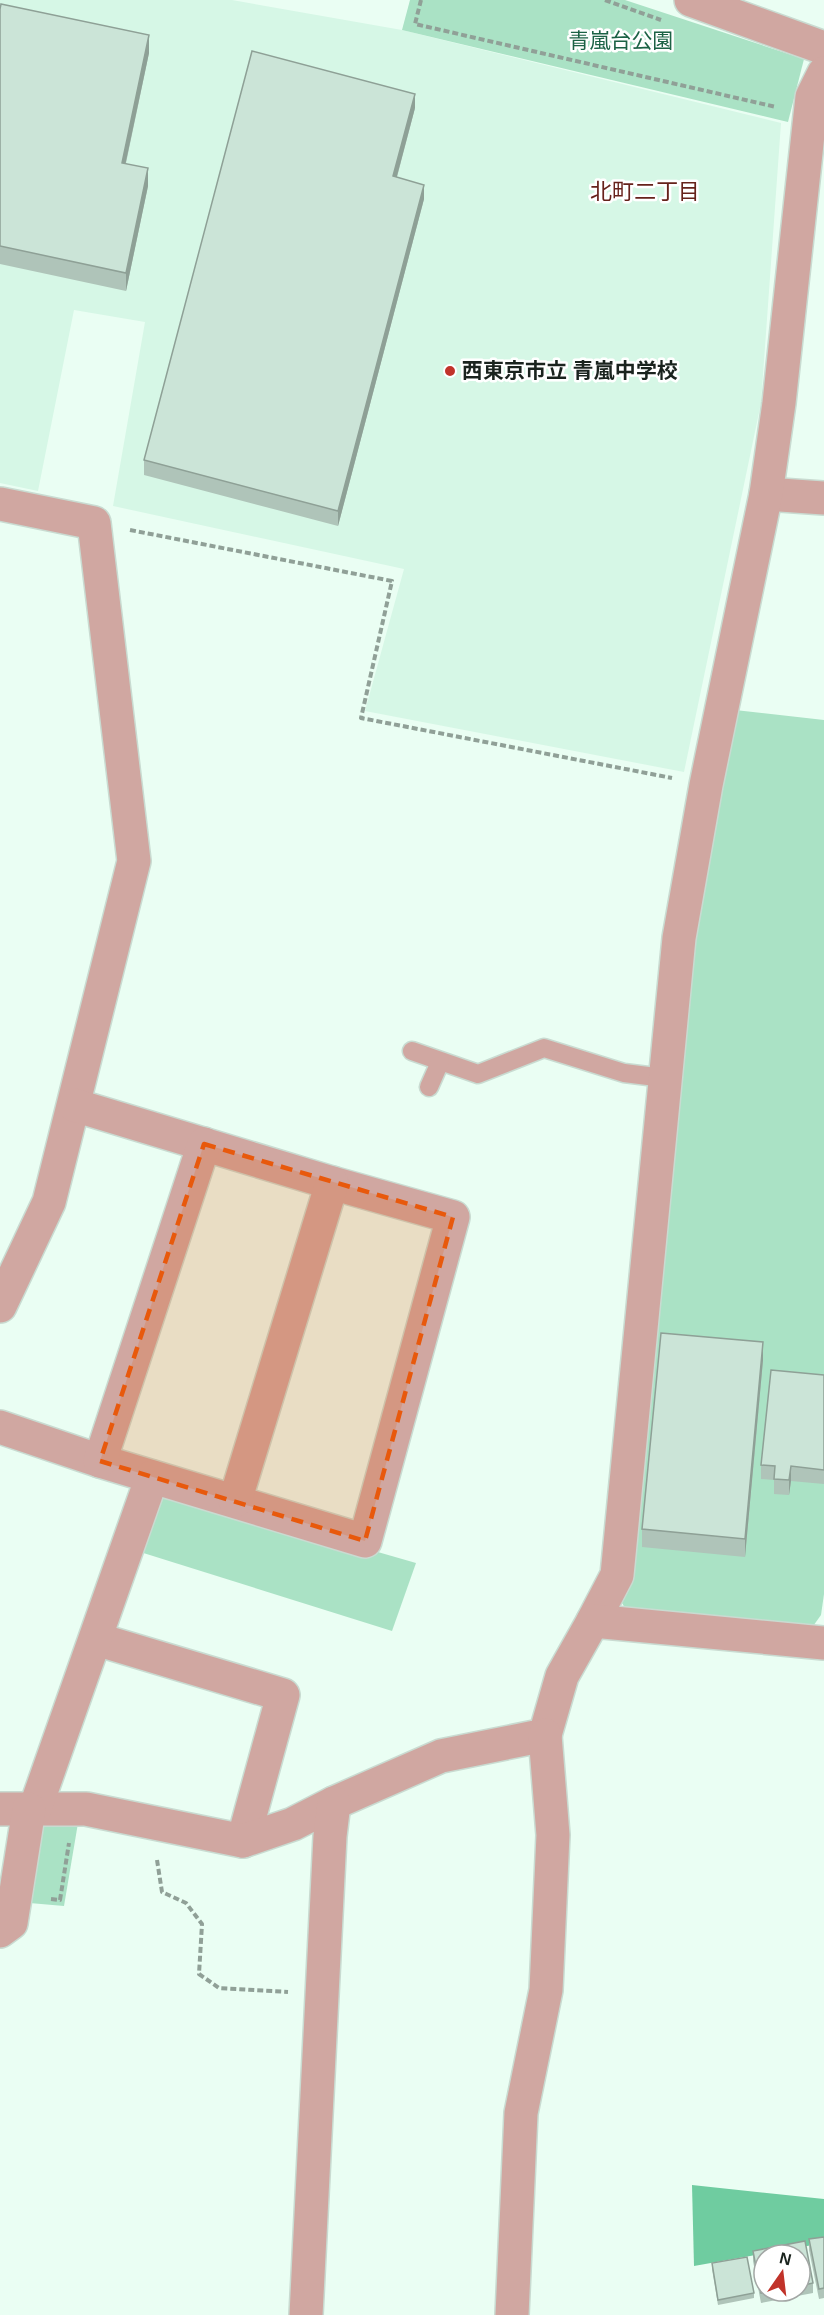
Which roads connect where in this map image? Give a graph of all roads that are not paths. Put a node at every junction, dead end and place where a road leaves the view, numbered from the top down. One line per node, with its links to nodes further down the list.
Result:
1 (692, 0): 2 (street)
2 (824, 48)
3 (824, 73): 4 (street)
4 (815, 151): 5 (street)
5 (766, 494): 6 (street); 10 (street)
6 (824, 498)
7 (0, 504): 12 (street)
8 (412, 1051): 9 (lane)
9 (440, 1062): 10 (lane); 11 (lane)
10 (664, 1078): 20 (street)
11 (429, 1087)
12 (74, 1105): 13 (street); 15 (street)
13 (204, 1144): 14 (street); 17 (street)
14 (332, 1183): 19 (street); 19 (street)
15 (0, 1306)
16 (0, 1427): 17 (street)
17 (100, 1461): 18 (street)
18 (152, 1477): 19 (street); 21 (street)
19 (235, 1501)
20 (593, 1621): 22 (street); 23 (street)
21 (96, 1639): 25 (street); 26 (street)
22 (824, 1643)
23 (545, 1735): 24 (street); 29 (street)
24 (334, 1803): 26 (street); 28 (street)
25 (21, 1809): 26 (street); 27 (street)
26 (243, 1841)
27 (0, 1931)
28 (306, 2315)
29 (512, 2315)

